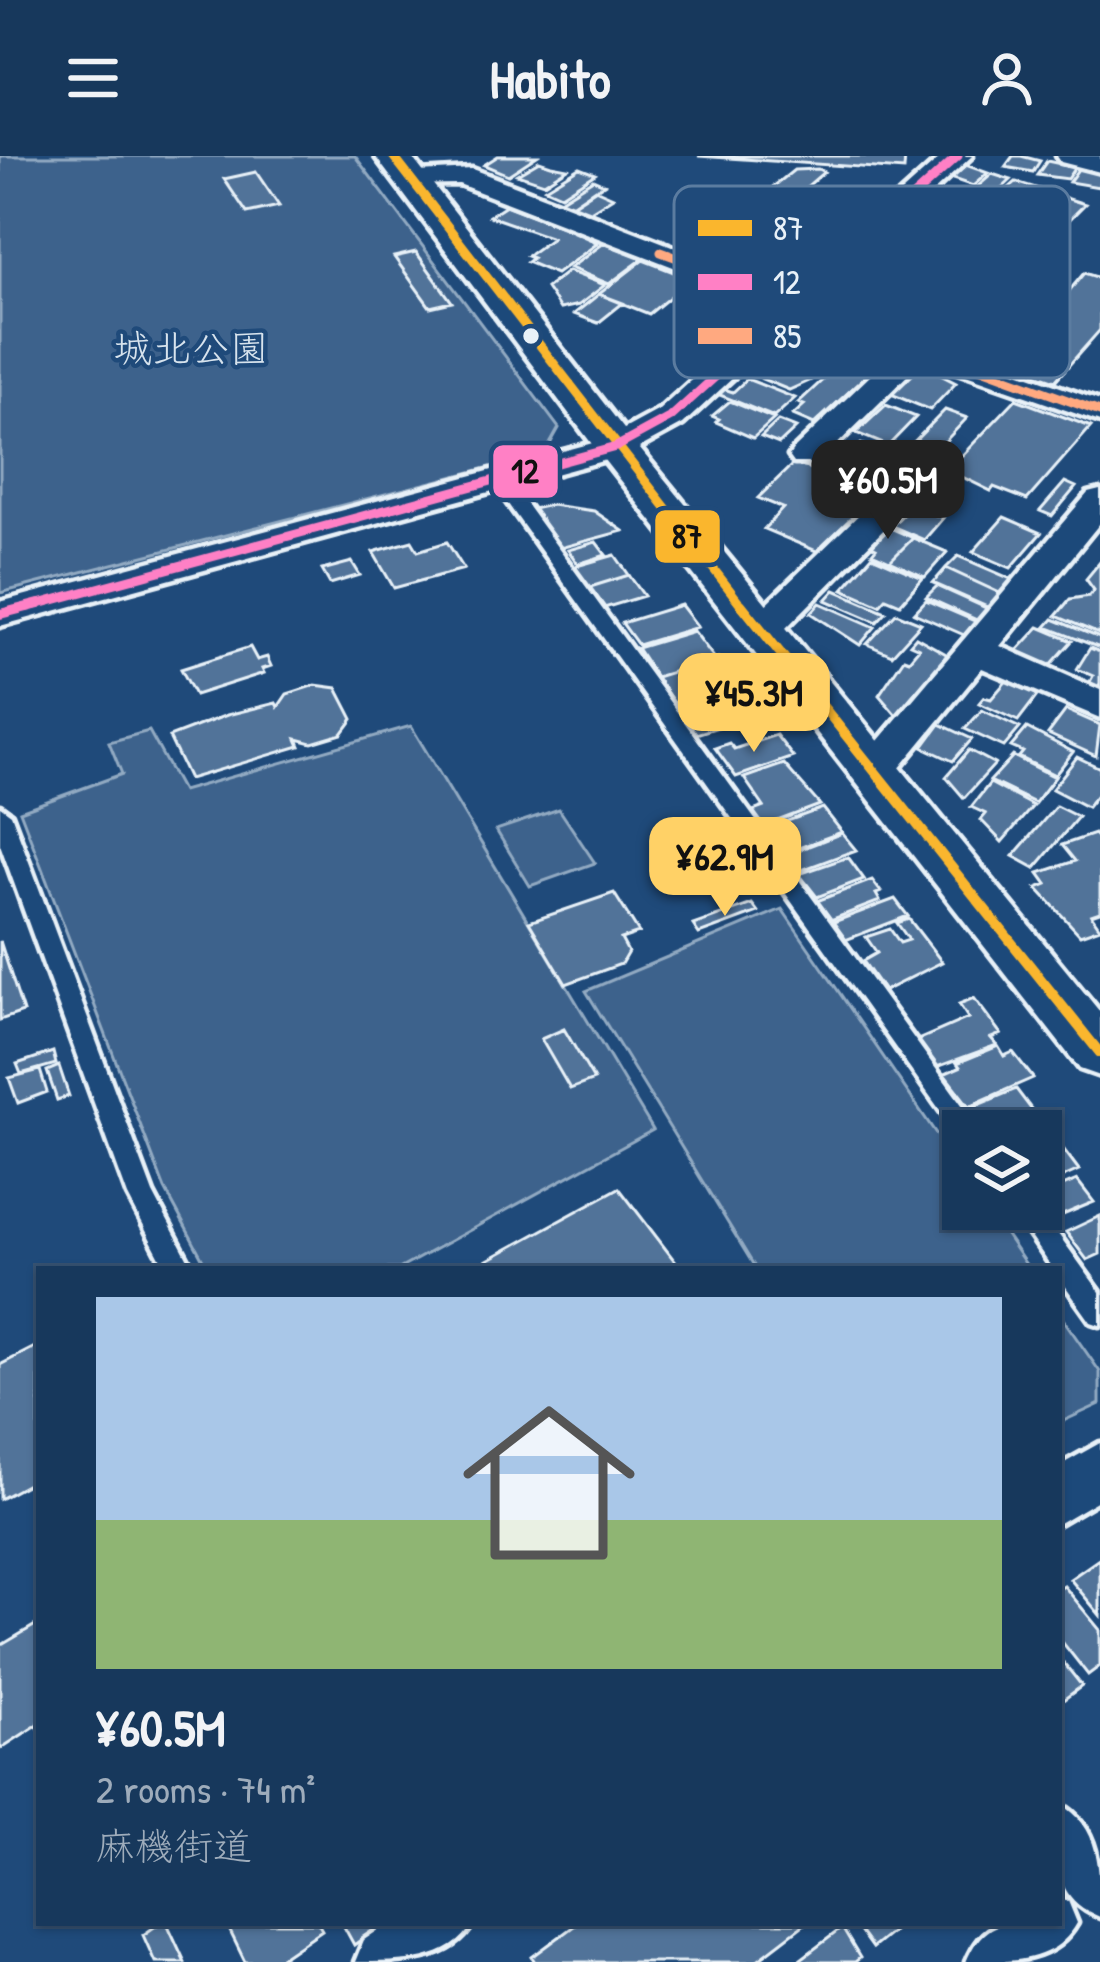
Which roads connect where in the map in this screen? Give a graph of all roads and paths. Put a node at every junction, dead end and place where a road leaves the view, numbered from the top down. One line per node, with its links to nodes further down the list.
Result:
1 (958, 156): 5 (street)
2 (1071, 156): 3 (street)
3 (1100, 164)
4 (402, 167): 6 (street); 11 (street)
5 (924, 186)
6 (674, 257)
7 (712, 378): 11 (street)
8 (886, 378): 12 (street)
9 (1005, 378): 10 (street)
10 (1100, 412)
11 (616, 447): 13 (street); 17 (street)
12 (806, 456)
13 (500, 479): 16 (street); 23 (lane)
14 (914, 480): 17 (street)
15 (1100, 501): 18 (street)
16 (0, 614)
17 (762, 630): 20 (street)
18 (975, 650): 19 (street); 20 (street)
19 (1100, 705)
20 (874, 770): 22 (street)
21 (0, 814): 25 (lane)
22 (1100, 1053)
23 (954, 1110)
24 (1040, 1230): 26 (lane)
25 (178, 1266)
26 (1100, 1313)
27 (1100, 1468): 28 (street)
28 (1062, 1495)
29 (1062, 1840): 30 (street)
30 (1085, 1894)
31 (438, 1926): 33 (street)
32 (1042, 1926): 34 (street)
33 (386, 1962)
34 (998, 1962)

